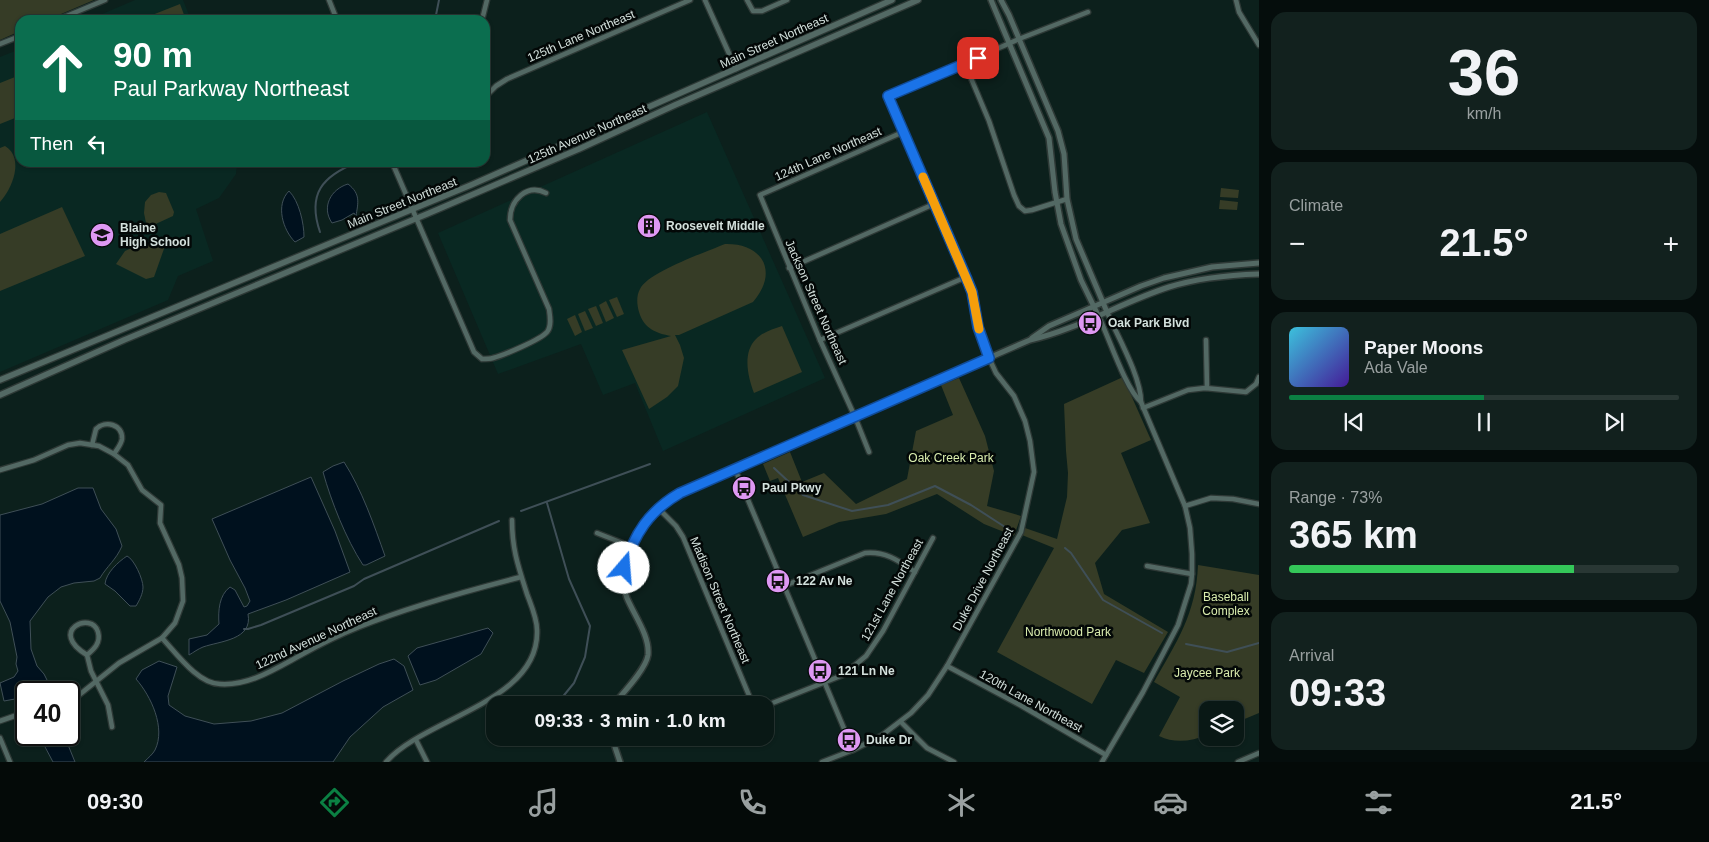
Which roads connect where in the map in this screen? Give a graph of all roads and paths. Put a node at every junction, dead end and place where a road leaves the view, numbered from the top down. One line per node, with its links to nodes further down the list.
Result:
1 (105, 0): 14 (street)
2 (329, 0): 15 (street)
3 (487, 0): 16 (street)
4 (690, 0): 25 (street, 125th Lane Northeast)
5 (706, 0): 24 (street)
6 (747, 0): 7 (street)
7 (788, 0)
8 (892, 0): 24 (main road, Main Street Northeast)
9 (918, 0): 23 (main road, Main Street Northeast)
10 (991, 0): 19 (street)
11 (1001, 0): 18 (street)
12 (1236, 0): 21 (street)
13 (1088, 12): 18 (street)
14 (69, 15)
15 (335, 15)
16 (483, 15)
17 (15, 38): 20 (street)
18 (1019, 39): 19 (street); 30 (street)
19 (1010, 43): 22 (street); 31 (street)
20 (0, 44)
21 (1259, 45)
22 (965, 64): 26 (street, Duke Drive Northeast); 31 (street)
23 (765, 67): 34 (main road, 125th Avenue Northeast)
24 (736, 69): 33 (main road, Main Street Northeast)
25 (490, 91)
26 (903, 132): 29 (street, 124th Lane Northeast); 32 (street, Duke Drive Northeast)
27 (394, 167): 33 (street)
28 (546, 194): 34 (street)
29 (760, 195): 36 (street, Jackson Street Northeast)
30 (1067, 200): 31 (street); 39 (street)
31 (1057, 202): 40 (street)
32 (934, 204): 36 (street); 38 (street, Duke Drive Northeast)
33 (412, 209): 34 (street); 48 (main road, Main Street Northeast)
34 (416, 219): 50 (main road, Main Street Northeast)
35 (1259, 264): 39 (street)
36 (789, 268): 43 (street, Jackson Street Northeast)
37 (1259, 274): 41 (street)
38 (966, 277): 43 (street); 46 (street, Duke Drive Northeast)
39 (1103, 303): 40 (street); 41 (street)
40 (1093, 307): 42 (street); 44 (street)
41 (1108, 312): 42 (street); 51 (street)
42 (1098, 315): 44 (street); 51 (street)
43 (820, 340): 53 (street, Jackson Street Northeast)
44 (1030, 340): 46 (street)
45 (1206, 340): 49 (street)
46 (989, 358): 53 (street); 73 (street, Duke Drive Northeast)
47 (1259, 377): 49 (street)
48 (0, 380)
49 (1208, 388): 52 (street)
50 (0, 395)
51 (1140, 402): 52 (street)
52 (1143, 408): 60 (street)
53 (855, 417): 55 (street, Jackson Street Northeast); 57 (street)
54 (92, 445): 56 (street); 56 (street); 58 (street)
55 (868, 452)
56 (114, 454): 71 (street)
57 (735, 469): 61 (street); 70 (street)
58 (0, 470)
59 (1259, 504): 60 (street)
60 (1185, 506): 68 (street)
61 (658, 508): 65 (street); 78 (street, Madison Street Northeast)
62 (512, 520): 69 (street)
63 (597, 533): 65 (street)
64 (933, 538): 67 (street, 121st Lane Northeast)
65 (630, 546): 77 (street)
66 (1147, 566): 68 (street)
67 (915, 572): 70 (street); 75 (street, 121st Lane Northeast)
68 (1192, 574): 89 (street)
69 (521, 577): 71 (street, 122nd Avenue Northeast); 85 (street)
70 (784, 586): 75 (street)
71 (162, 638): 74 (street)
72 (87, 655): 72 (street); 74 (street)
73 (947, 666): 82 (street, Duke Drive Northeast); 89 (street, 120th Lane Northeast)
74 (97, 680): 76 (street); 83 (street)
75 (824, 682): 79 (street, 121st Lane Northeast); 87 (street)
76 (80, 693)
77 (620, 696)
78 (749, 696)
79 (774, 702)
80 (15, 716): 81 (street)
81 (0, 721)
82 (901, 722): 87 (street, Duke Drive Northeast); 95 (street)
83 (112, 727)
84 (0, 738): 90 (street)
85 (416, 740): 91 (street); 92 (street)
86 (615, 746): 93 (street)
87 (853, 750): 94 (street, Duke Drive Northeast)
88 (1259, 753): 97 (street)
89 (1106, 755): 96 (street)
90 (10, 762)
91 (386, 762)
92 (427, 762)
93 (620, 762)
94 (822, 762)
95 (954, 762)
96 (1102, 762)
97 (1238, 762)

